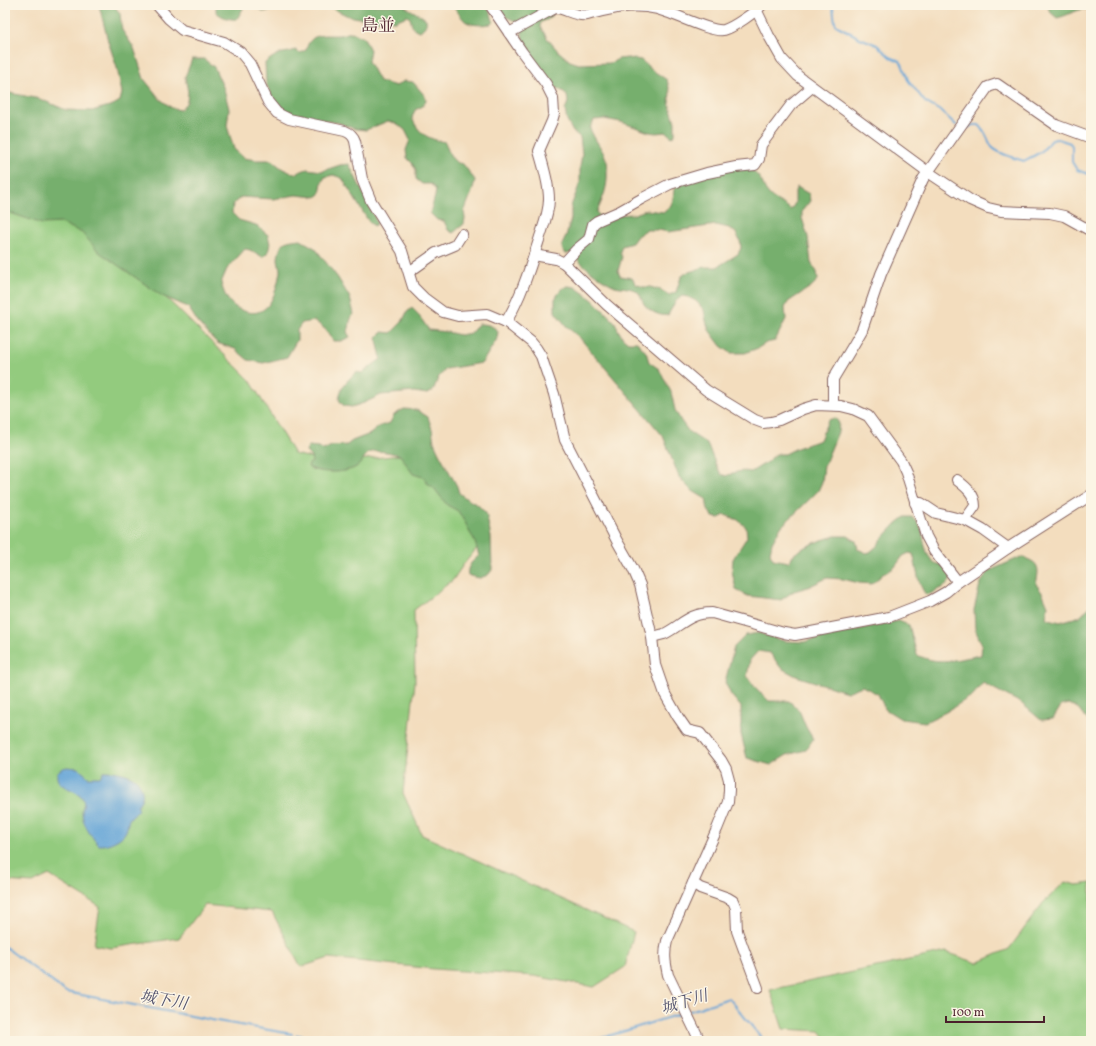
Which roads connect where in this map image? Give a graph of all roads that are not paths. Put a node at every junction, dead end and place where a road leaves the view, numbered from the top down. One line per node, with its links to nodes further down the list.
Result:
1 (157, 5): 12 (street)
2 (490, 5): 4 (street)
3 (758, 7): 4 (street); 5 (street)
4 (509, 33): 10 (street)
5 (812, 88): 7 (street); 11 (street)
6 (1091, 138): 7 (street)
7 (928, 172): 8 (street); 14 (street)
8 (1091, 231)
9 (462, 234): 12 (street)
10 (534, 255): 11 (street); 13 (street)
11 (564, 263): 14 (street)
12 (409, 272): 13 (street)
13 (506, 322): 21 (street)
14 (833, 405): 17 (street)
15 (957, 480): 18 (street)
16 (1091, 495): 19 (street)
17 (915, 503): 18 (street); 20 (street)
18 (965, 520): 19 (street)
19 (1008, 548): 20 (street)
20 (958, 582): 21 (street)
21 (652, 638): 22 (street)
22 (692, 883): 23 (street); 24 (street)
23 (758, 988)
24 (700, 1041)

